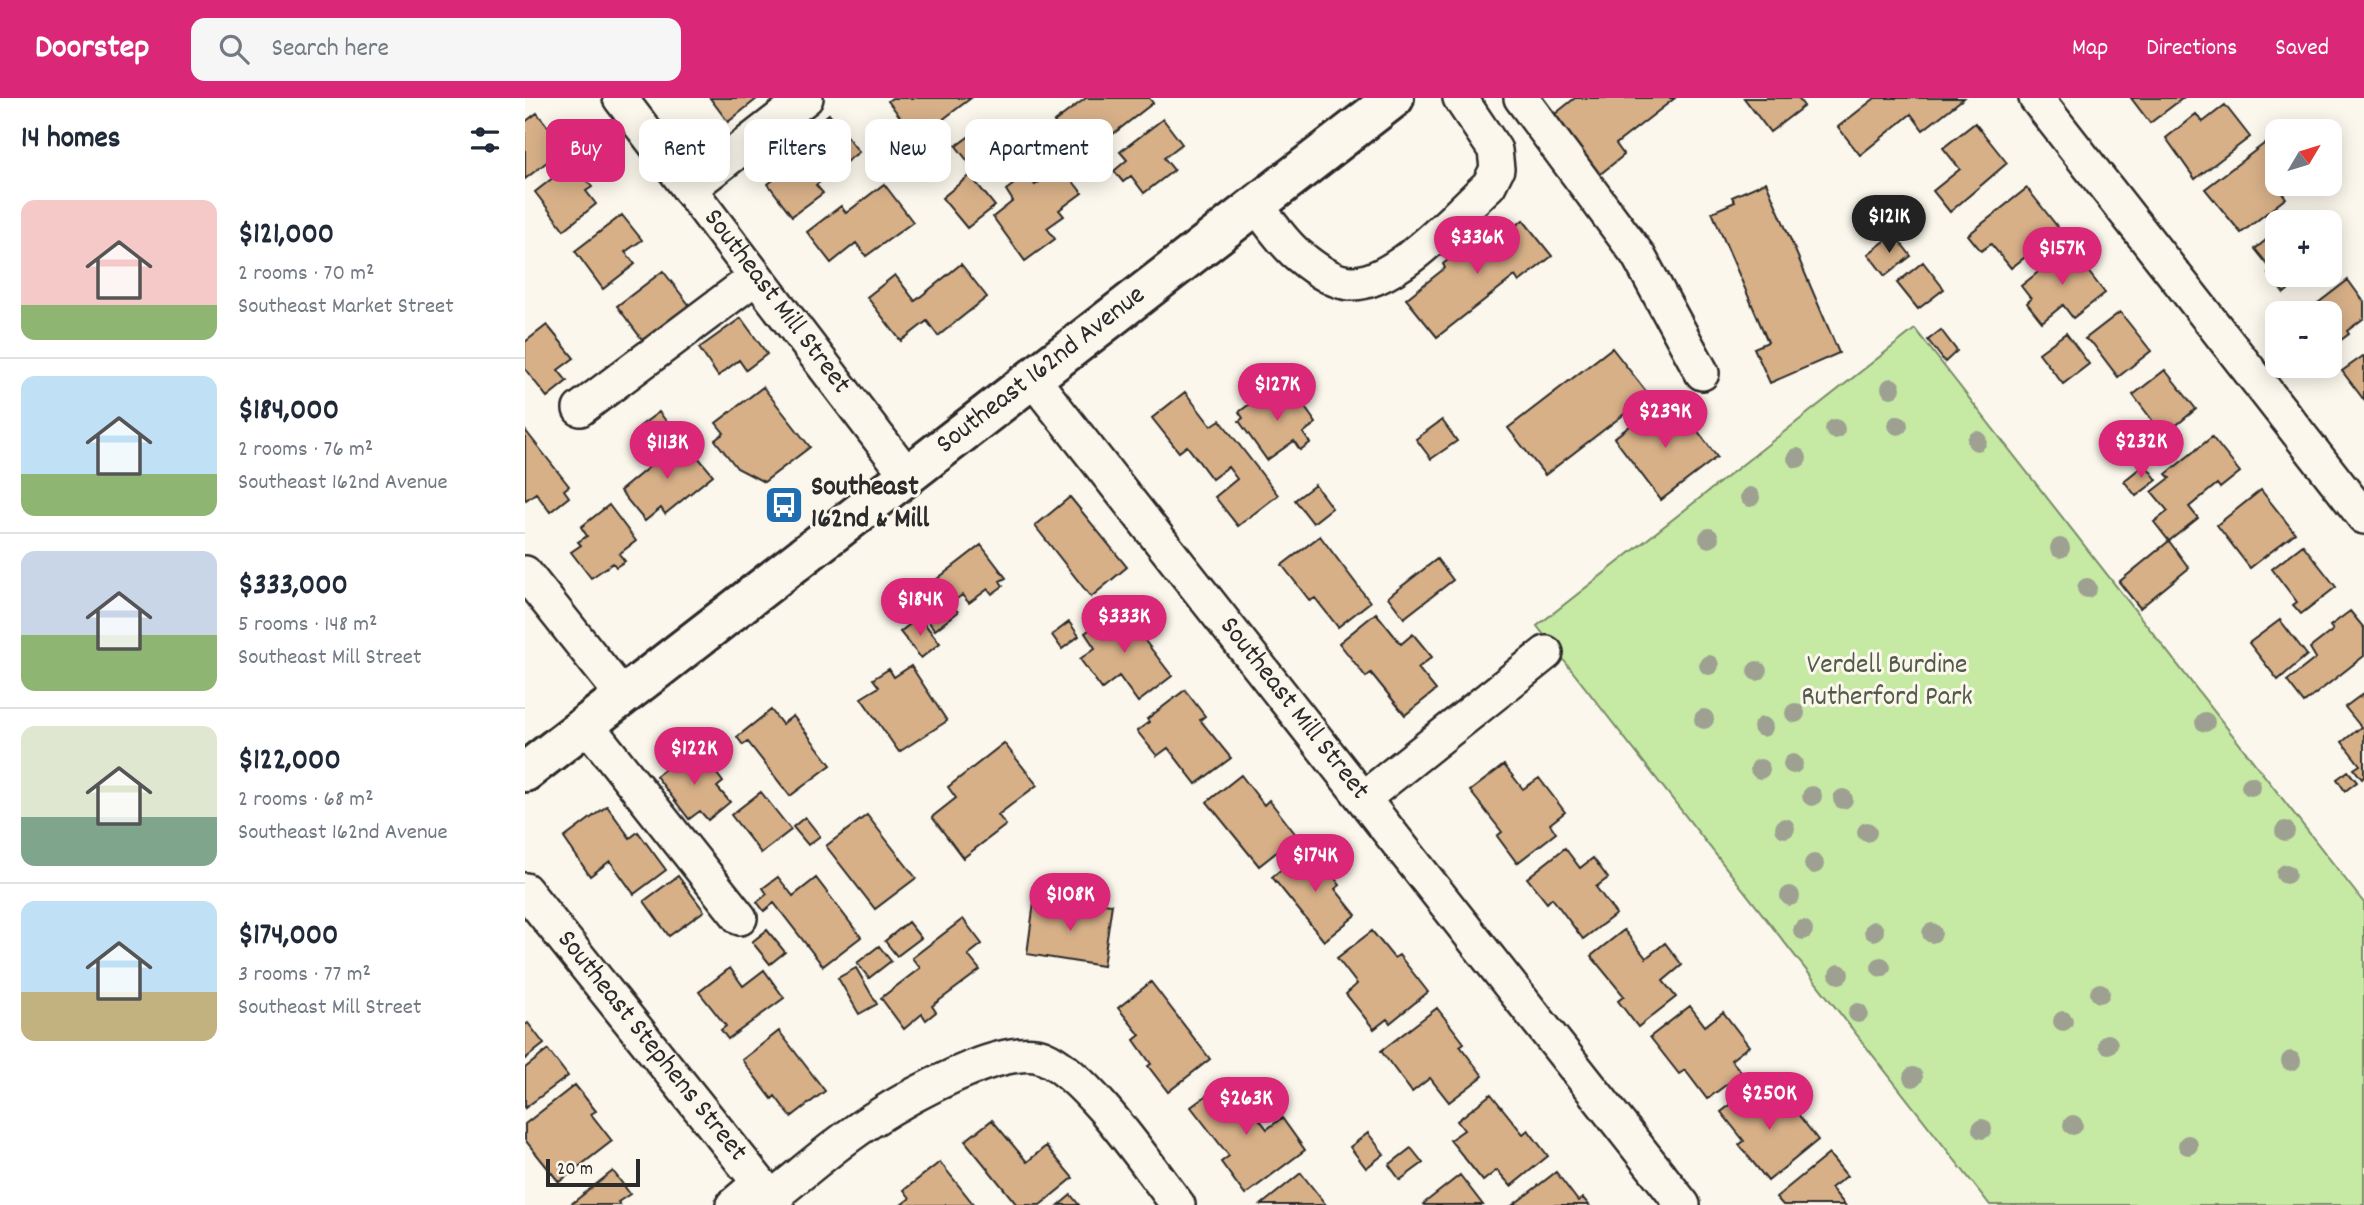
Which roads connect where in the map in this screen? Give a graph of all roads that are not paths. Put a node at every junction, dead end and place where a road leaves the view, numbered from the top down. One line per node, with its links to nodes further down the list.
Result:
1 (620, 98): 7 (street, Southeast Mill Street)
2 (806, 98): 7 (street)
3 (1394, 98): 8 (main road, Southeast 162nd Avenue)
4 (1460, 98): 8 (street)
5 (1521, 98): 10 (street)
6 (2036, 98): 14 (street)
7 (689, 189): 9 (street, Southeast Mill Street)
8 (1256, 205): 11 (main road, Southeast 162nd Avenue)
9 (756, 277): 12 (street); 13 (street, Southeast Mill Street)
10 (1702, 373)
11 (1032, 378): 13 (main road, Southeast 162nd Avenue); 20 (street, Southeast Mill Street)
12 (580, 409)
13 (907, 475): 17 (main road, Southeast 162nd Avenue)
14 (2364, 517)
15 (525, 573): 17 (street)
16 (1546, 653): 20 (street)
17 (623, 696): 18 (main road, Southeast 162nd Avenue)
18 (586, 724): 19 (main road, Southeast 162nd Avenue); 22 (street)
19 (525, 772)
20 (1364, 798): 26 (street, Southeast Mill Street)
21 (525, 890): 23 (street, Southeast Stephens Street)
22 (740, 918)
23 (769, 1196): 24 (street); 25 (street)
24 (733, 1205)
25 (1178, 1205)
26 (1683, 1205)

